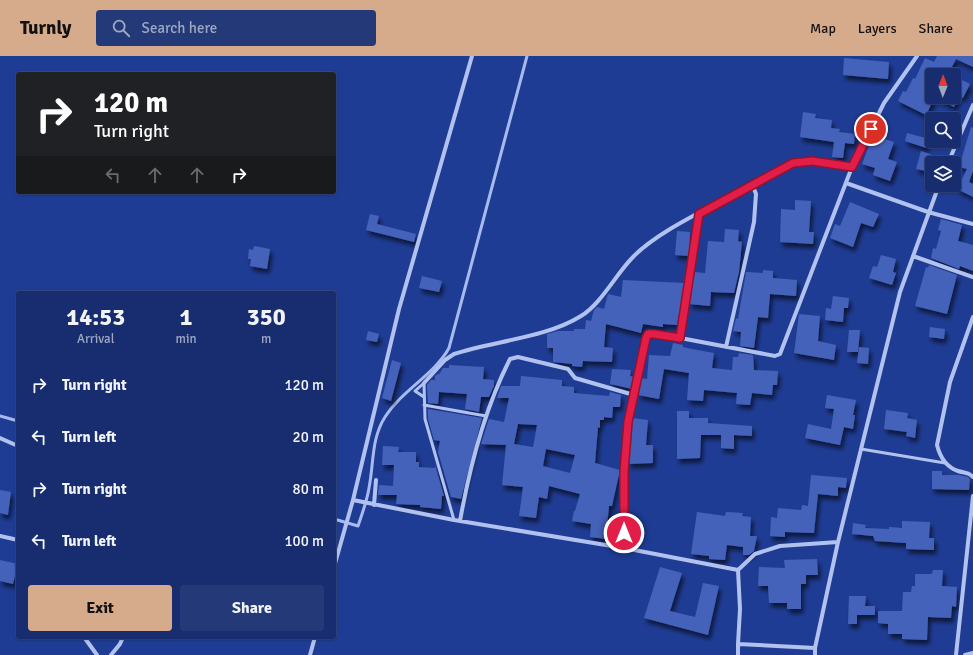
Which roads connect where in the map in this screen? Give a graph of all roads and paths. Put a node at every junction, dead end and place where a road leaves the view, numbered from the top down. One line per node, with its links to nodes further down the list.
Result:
1 (472, 56): 29 (street)
2 (917, 56): 5 (street)
3 (973, 106): 4 (street)
4 (951, 156)
5 (852, 167): 6 (street); 7 (street)
6 (846, 183): 9 (street); 16 (street)
7 (752, 184): 10 (street); 16 (street)
8 (936, 192): 9 (street)
9 (928, 212): 11 (street); 12 (street)
10 (699, 214): 15 (street); 17 (street)
11 (973, 224)
12 (913, 256): 13 (street); 24 (street)
13 (973, 277)
14 (973, 317): 25 (street)
15 (680, 338): 16 (street); 18 (street)
16 (726, 347)
17 (424, 383): 19 (lane); 19 (lane)
18 (634, 395): 21 (street); 35 (street)
19 (424, 398): 20 (lane)
20 (424, 405): 21 (lane); 31 (lane)
21 (486, 416): 31 (street)
22 (0, 438): 23 (street)
23 (16, 445)
24 (860, 449): 25 (lane); 34 (street)
25 (945, 463): 26 (street)
26 (973, 477)
27 (376, 480): 30 (street)
28 (973, 496): 49 (street)
29 (353, 500): 30 (street); 36 (street)
30 (374, 505): 31 (street)
31 (457, 520): 35 (street)
32 (0, 536): 33 (street)
33 (16, 540)
34 (838, 542): 37 (street); 42 (street)
35 (624, 548): 37 (street)
36 (336, 560)
37 (738, 570): 41 (street)
38 (85, 639): 44 (street)
39 (122, 639): 45 (street)
40 (314, 639): 46 (street)
41 (738, 644): 42 (street); 47 (street)
42 (815, 648): 48 (street)
43 (973, 653): 50 (street)
44 (97, 655)
45 (111, 655)
46 (310, 655)
47 (738, 655)
48 (815, 655)
49 (956, 655)
50 (965, 655)

